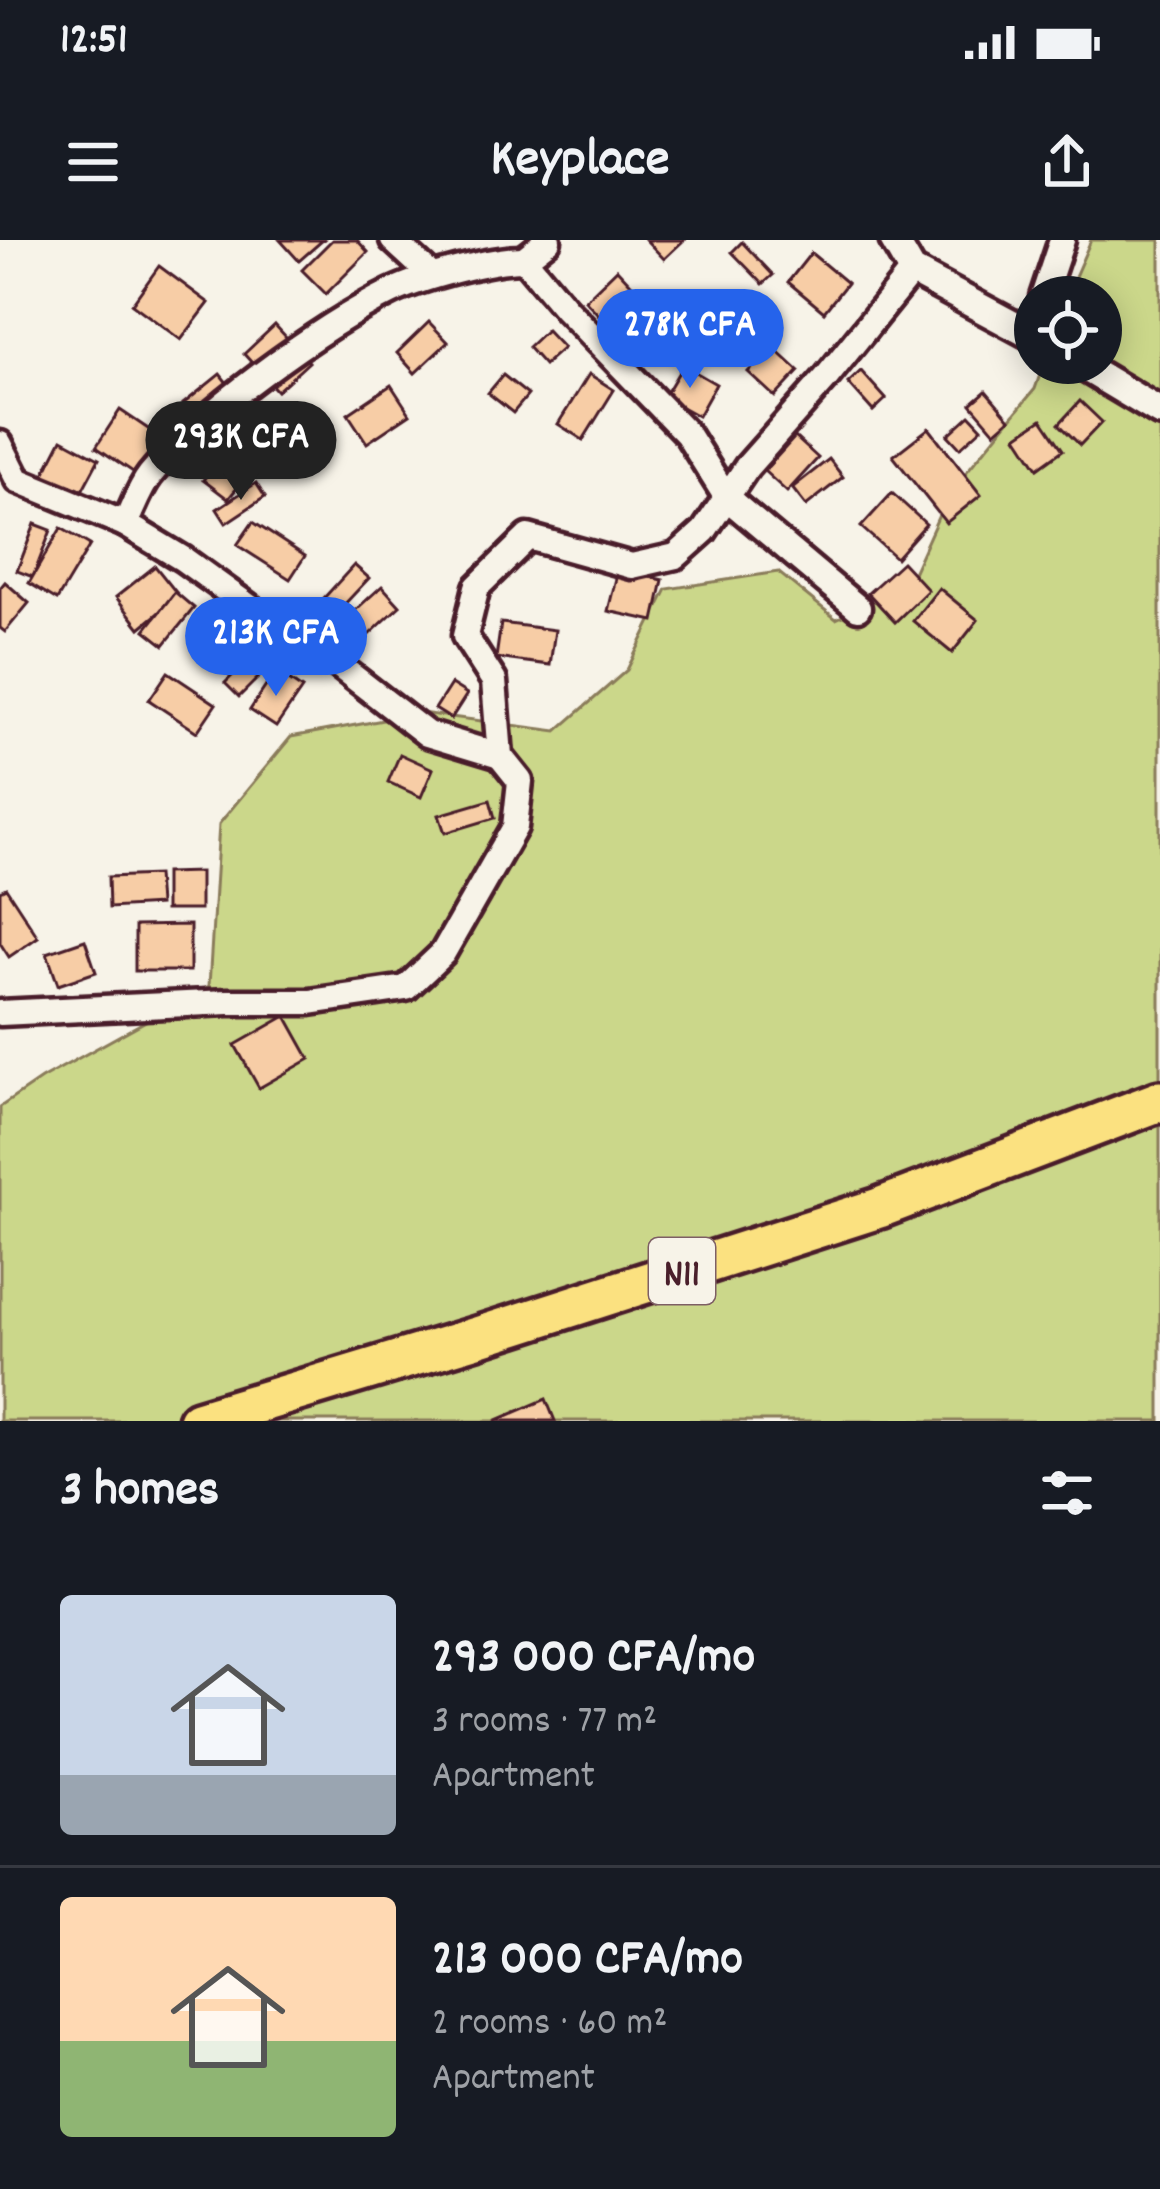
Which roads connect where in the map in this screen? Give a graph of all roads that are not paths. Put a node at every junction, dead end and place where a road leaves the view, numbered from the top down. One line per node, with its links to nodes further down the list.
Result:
1 (393, 240): 7 (street)
2 (548, 240): 5 (street)
3 (894, 240): 6 (street)
4 (1062, 240): 8 (street)
5 (524, 259): 7 (street); 13 (street)
6 (912, 271): 9 (street); 13 (street)
7 (432, 276): 14 (street)
8 (1050, 276)
9 (1014, 321)
10 (1113, 384): 11 (street)
11 (1160, 412)
12 (0, 444): 14 (street)
13 (727, 498): 15 (street); 16 (street)
14 (125, 524): 16 (street)
15 (859, 608)
16 (500, 756): 17 (street)
17 (0, 1013)
18 (1160, 1102): 19 (highway, N11)
19 (198, 1421)

